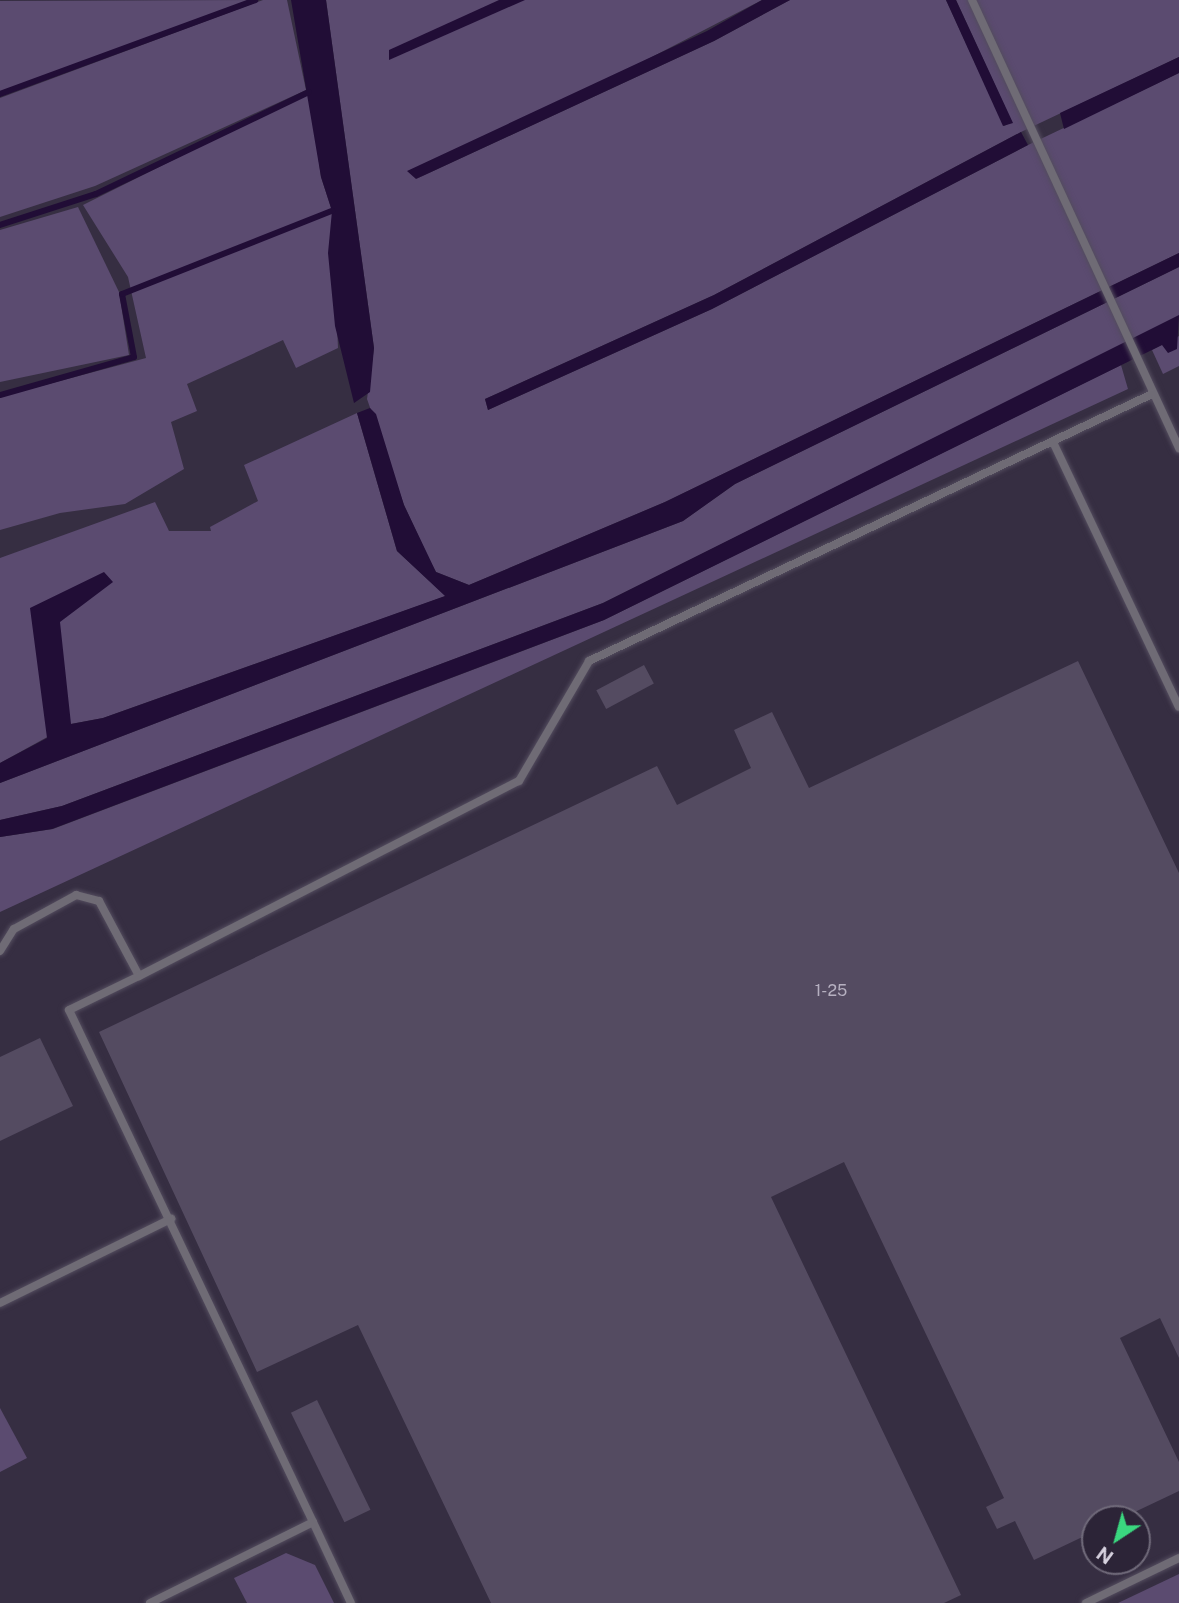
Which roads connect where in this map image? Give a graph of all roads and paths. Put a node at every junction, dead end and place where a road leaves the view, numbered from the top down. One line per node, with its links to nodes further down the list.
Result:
1 (972, 0): 2 (lane)
2 (1152, 394): 3 (lane); 4 (lane)
3 (1053, 442): 5 (lane); 7 (lane)
4 (1179, 449)
5 (1179, 707)
6 (0, 951): 7 (lane)
7 (139, 976): 8 (lane)
8 (171, 1219): 9 (lane); 10 (lane)
9 (0, 1303)
10 (313, 1522): 12 (lane); 13 (lane)
11 (1179, 1558): 14 (lane)
12 (150, 1603)
13 (351, 1603)
14 (1086, 1603)

